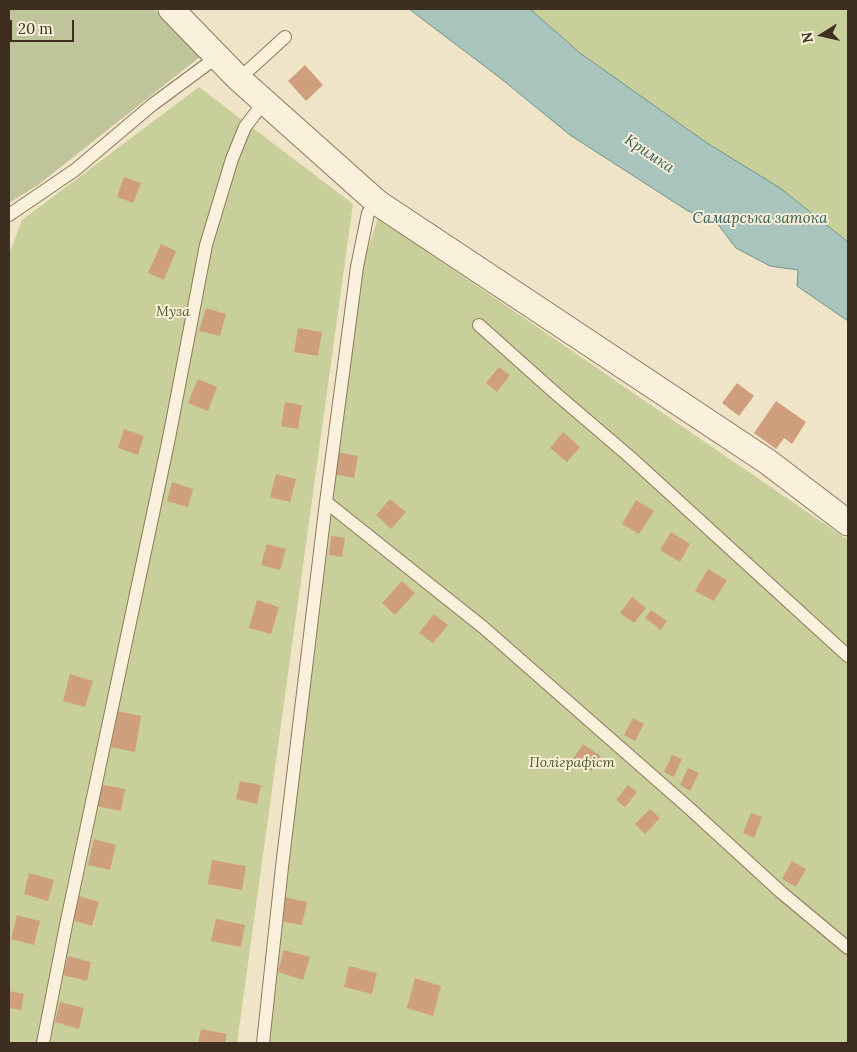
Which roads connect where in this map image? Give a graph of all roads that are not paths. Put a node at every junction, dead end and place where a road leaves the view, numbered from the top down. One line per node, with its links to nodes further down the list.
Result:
1 (171, 9): 3 (street)
2 (286, 37): 4 (lane)
3 (217, 57): 4 (street); 7 (lane)
4 (239, 79): 5 (street)
5 (264, 102): 6 (street); 13 (lane)
6 (378, 203): 9 (lane); 10 (street)
7 (9, 215)
8 (479, 325): 11 (lane)
9 (326, 502): 12 (lane); 14 (lane)
10 (848, 523)
11 (848, 656)
12 (848, 948)
13 (43, 1043)
14 (263, 1043)

